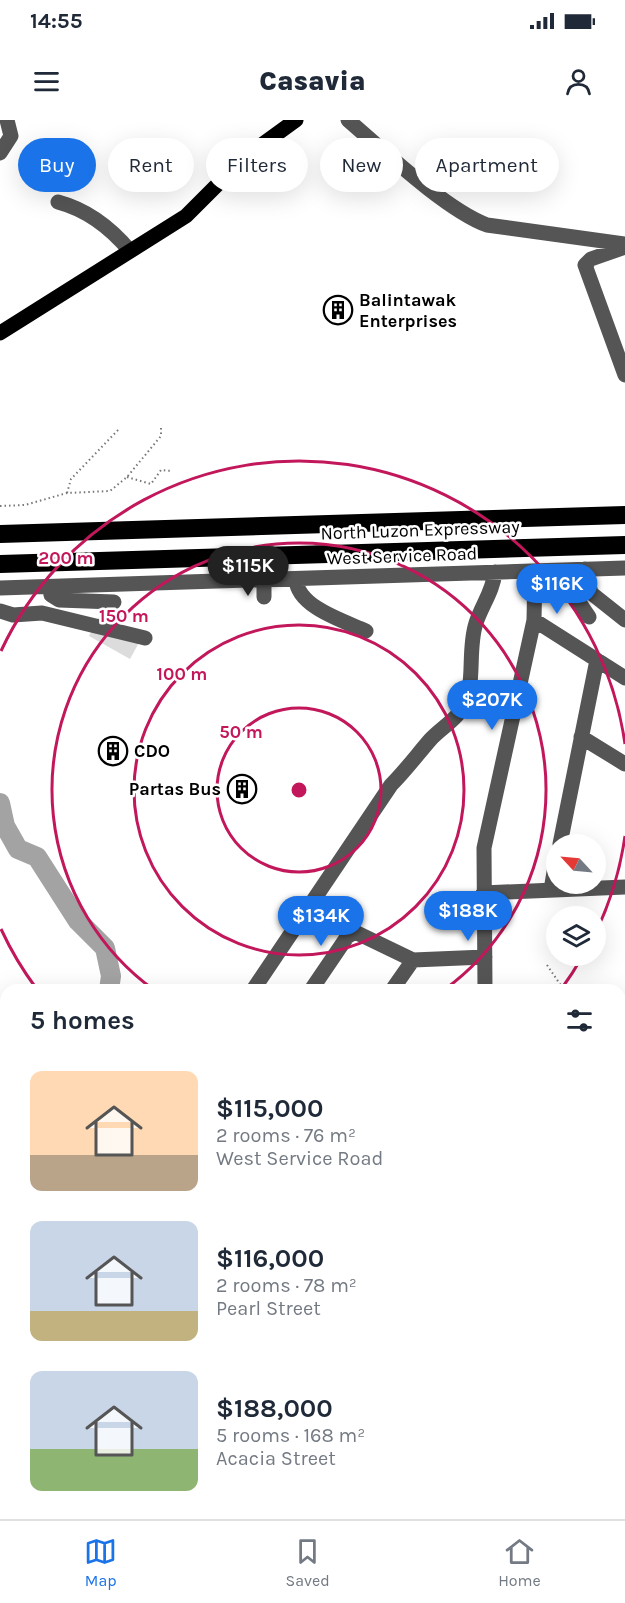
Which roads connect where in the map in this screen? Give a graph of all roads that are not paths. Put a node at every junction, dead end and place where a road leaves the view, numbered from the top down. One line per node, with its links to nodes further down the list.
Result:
1 (7, 120): 4 (street)
2 (296, 120): 7 (main road)
3 (348, 120): 6 (street)
4 (0, 153)
5 (58, 202): 7 (street)
6 (625, 245): 9 (street)
7 (130, 251): 8 (main road)
8 (0, 333)
9 (625, 375)
10 (625, 515): 11 (highway, North Luzon Expressway)
11 (0, 534)
12 (625, 545): 13 (highway, North Luzon Expressway)
13 (0, 564)
14 (625, 568): 15 (street, West Service Road)
15 (585, 569): 16 (street, West Service Road); 28 (street)
16 (564, 570): 17 (street, West Service Road); 26 (street)
17 (535, 571): 18 (street, West Service Road); 27 (street)
18 (495, 572): 19 (street, West Service Road); 42 (street)
19 (296, 579): 20 (street, West Service Road); 29 (street)
20 (264, 580): 21 (street, West Service Road); 23 (street)
21 (50, 587): 22 (street, West Service Road); 24 (street)
22 (0, 588)
23 (264, 597)
24 (114, 603)
25 (0, 611): 30 (street)
26 (589, 616)
27 (534, 620): 31 (street); 39 (street)
28 (625, 620)
29 (366, 631)
30 (145, 638)
31 (597, 660): 32 (street); 33 (street)
32 (625, 678)
33 (581, 737): 34 (street); 35 (street)
34 (625, 764)
35 (562, 834)
36 (625, 887): 37 (street)
37 (606, 888)
38 (546, 890): 39 (street)
39 (483, 893): 40 (street)
40 (485, 957): 41 (street); 45 (street)
41 (413, 960): 43 (street); 44 (street)
42 (257, 984)
43 (315, 984)
44 (396, 984)
45 (485, 984)

